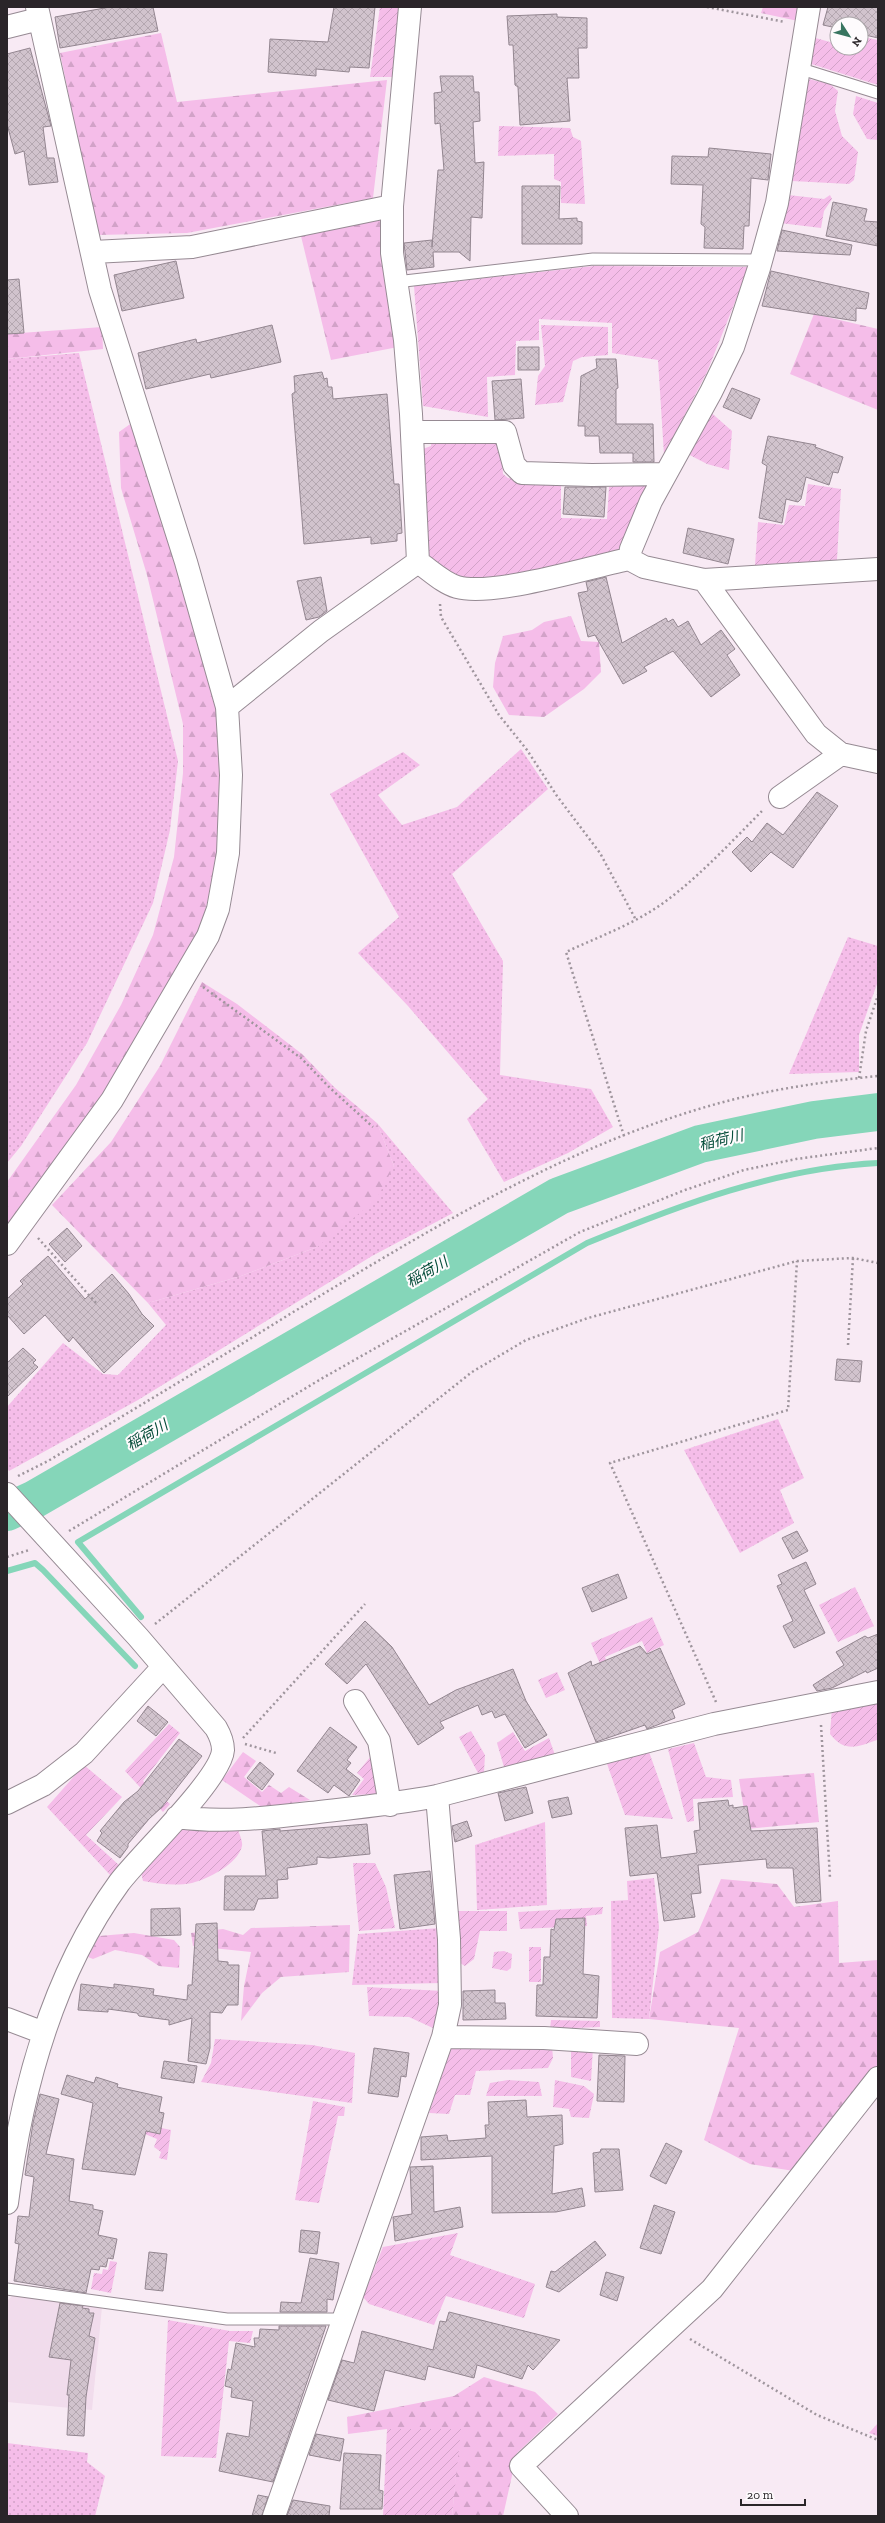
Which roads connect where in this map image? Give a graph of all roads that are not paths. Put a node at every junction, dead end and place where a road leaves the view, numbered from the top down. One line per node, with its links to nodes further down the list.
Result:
1 (410, 7): 7 (street)
2 (38, 13): 4 (street); 8 (street)
3 (807, 16): 5 (street)
4 (7, 27)
5 (798, 68): 6 (lane); 9 (street)
6 (878, 93)
7 (392, 206): 8 (street); 10 (street)
8 (92, 252): 17 (street)
9 (761, 260): 10 (lane); 12 (street)
10 (396, 282): 11 (street)
11 (412, 432): 12 (street); 14 (street)
12 (665, 474): 13 (street)
13 (629, 559): 14 (street); 16 (street)
14 (418, 562): 17 (street)
15 (878, 569): 16 (street)
16 (704, 580): 18 (street)
17 (227, 707): 21 (street)
18 (841, 754): 19 (street); 20 (street)
19 (878, 762)
20 (780, 797)
21 (7, 1244)
22 (9, 1486): 23 (street)
23 (163, 1667): 27 (street); 29 (street)
24 (878, 1692): 26 (street)
25 (355, 1701): 28 (street)
26 (437, 1796): 28 (street); 32 (street)
27 (7, 1803)
28 (390, 1804): 29 (street)
29 (177, 1817): 31 (street)
30 (7, 2019): 31 (street)
31 (44, 2033): 35 (street)
32 (443, 2037): 33 (street); 37 (street)
33 (636, 2044)
34 (878, 2078): 39 (street)
35 (7, 2203)
36 (7, 2289): 37 (lane)
37 (344, 2318): 38 (street)
38 (274, 2516)
39 (567, 2516)

